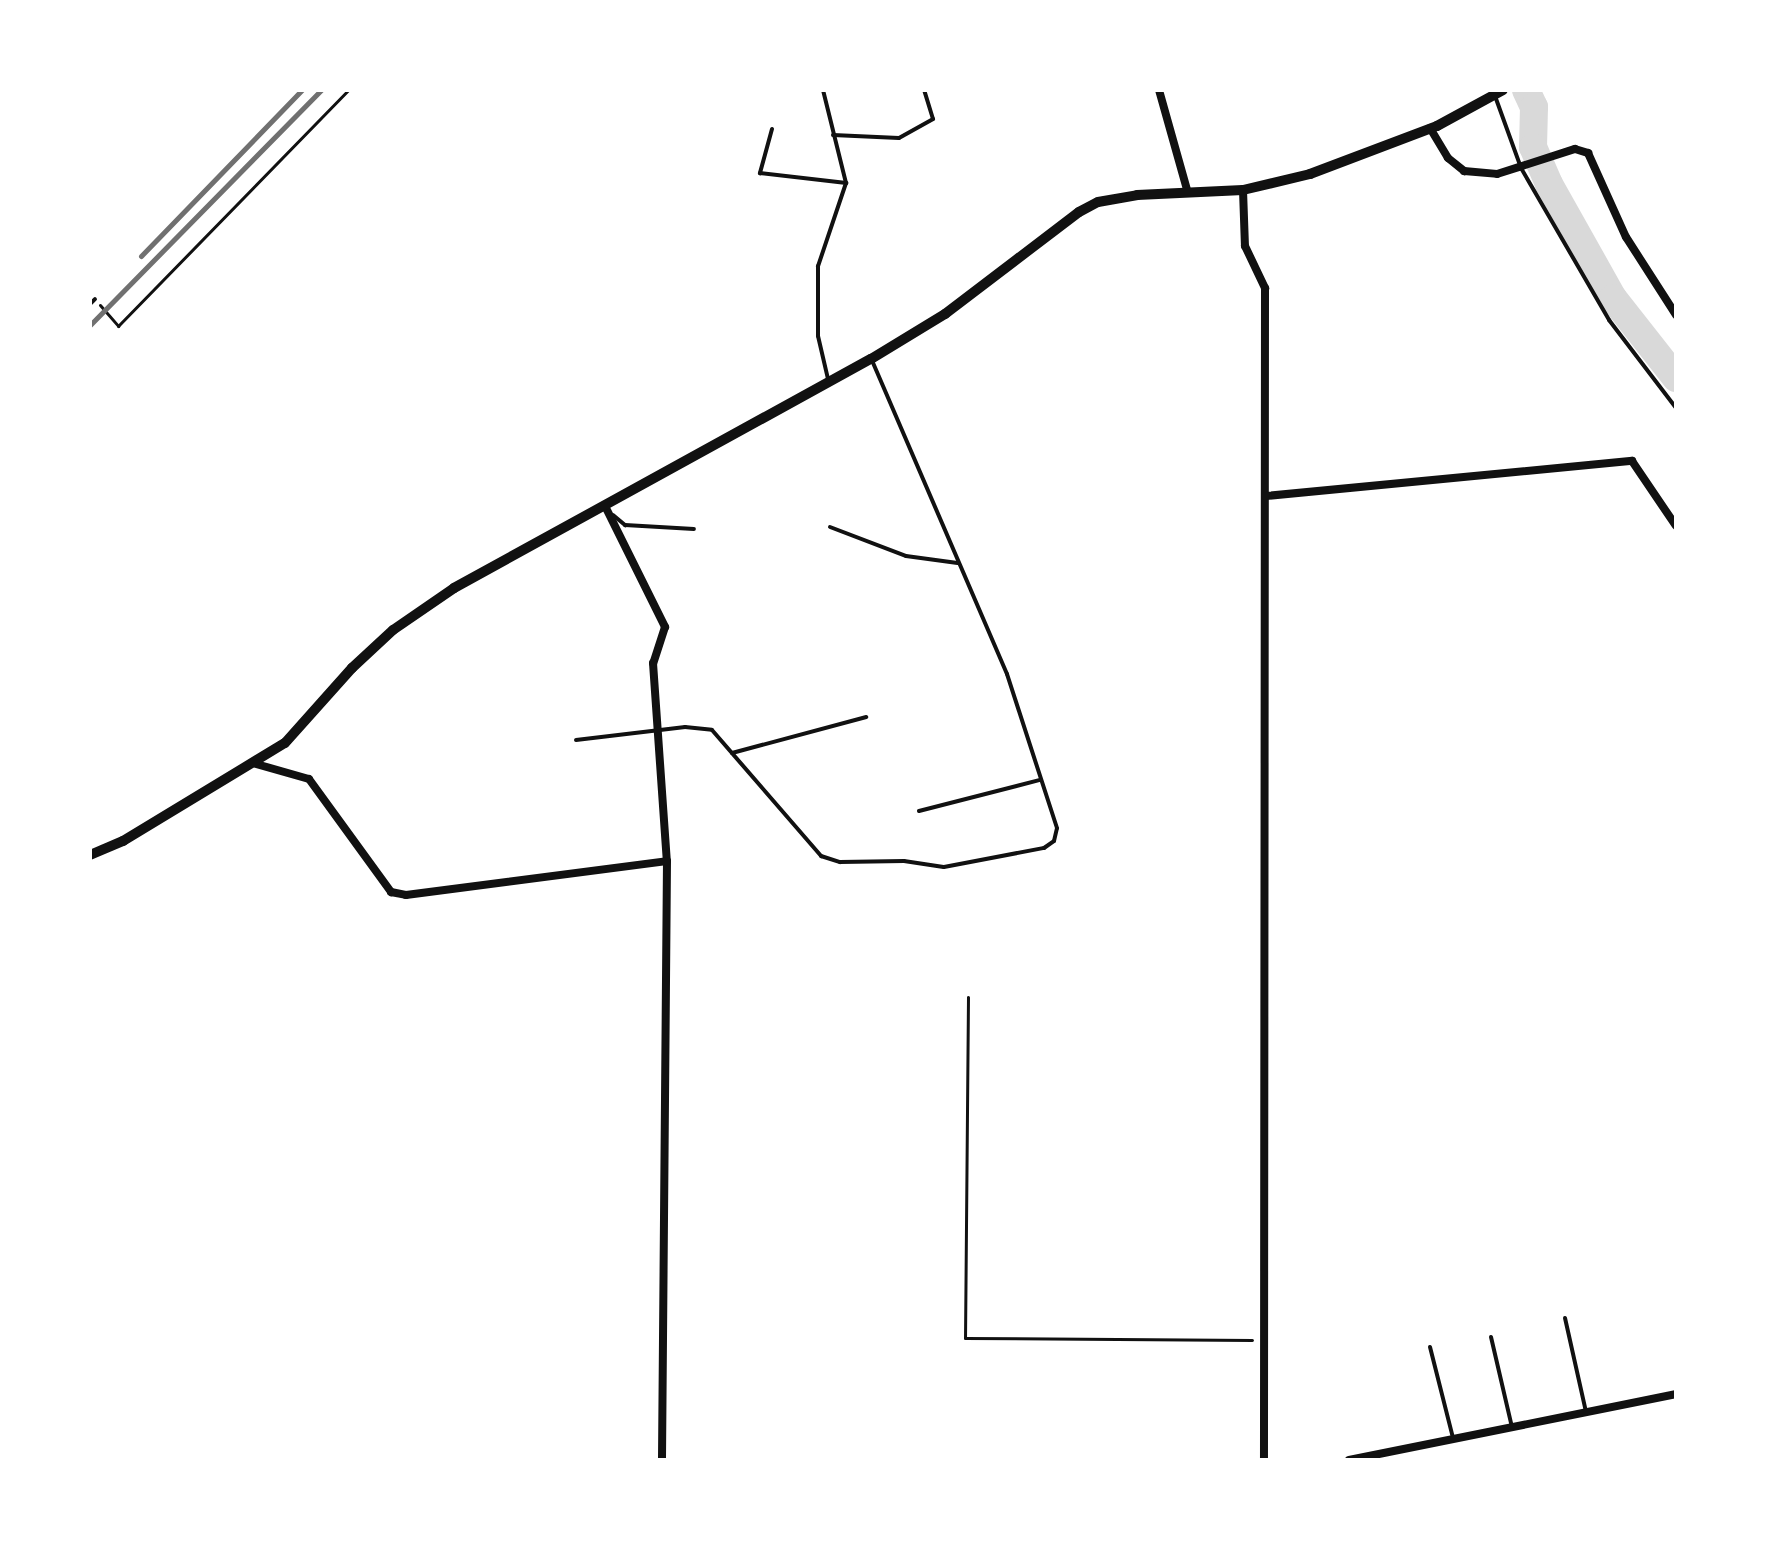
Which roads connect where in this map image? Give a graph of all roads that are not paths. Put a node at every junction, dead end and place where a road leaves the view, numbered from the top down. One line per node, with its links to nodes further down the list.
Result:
1 (823, 90): 7 (lane)
2 (924, 90): 7 (lane)
3 (1159, 90): 11 (street)
4 (1497, 92): 5 (street); 8 (lane)
5 (1430, 128): 8 (street); 10 (street)
6 (772, 129): 9 (lane)
7 (833, 135): 9 (lane)
8 (1521, 168): 14 (street); 17 (lane)
9 (846, 183): 16 (lane)
10 (1243, 190): 11 (street); 18 (street)
11 (1188, 193): 15 (street)
12 (95, 299): 13 (lane)
13 (90, 304)
14 (1676, 315)
15 (871, 359): 16 (street); 23 (lane)
16 (829, 383): 19 (street)
17 (1676, 408)
18 (1266, 496): 20 (street); 41 (street)
19 (606, 508): 22 (lane); 25 (street); 28 (street)
20 (1676, 526)
21 (830, 527): 23 (lane)
22 (694, 529)
23 (959, 563): 29 (lane)
24 (866, 717): 27 (lane)
25 (655, 731): 26 (lane); 27 (lane); 32 (street)
26 (576, 740)
27 (732, 753): 29 (lane)
28 (256, 764): 31 (street); 32 (street)
29 (1041, 780): 30 (lane)
30 (919, 811)
31 (90, 855)
32 (667, 861): 40 (street)
33 (1565, 1318): 37 (lane)
34 (1491, 1337): 38 (lane)
35 (1430, 1347): 39 (lane)
36 (1676, 1394): 37 (street)
37 (1586, 1412): 38 (street)
38 (1512, 1427): 39 (street)
39 (1454, 1439): 42 (street)
40 (662, 1460)
41 (1264, 1460)
42 (1349, 1460)

